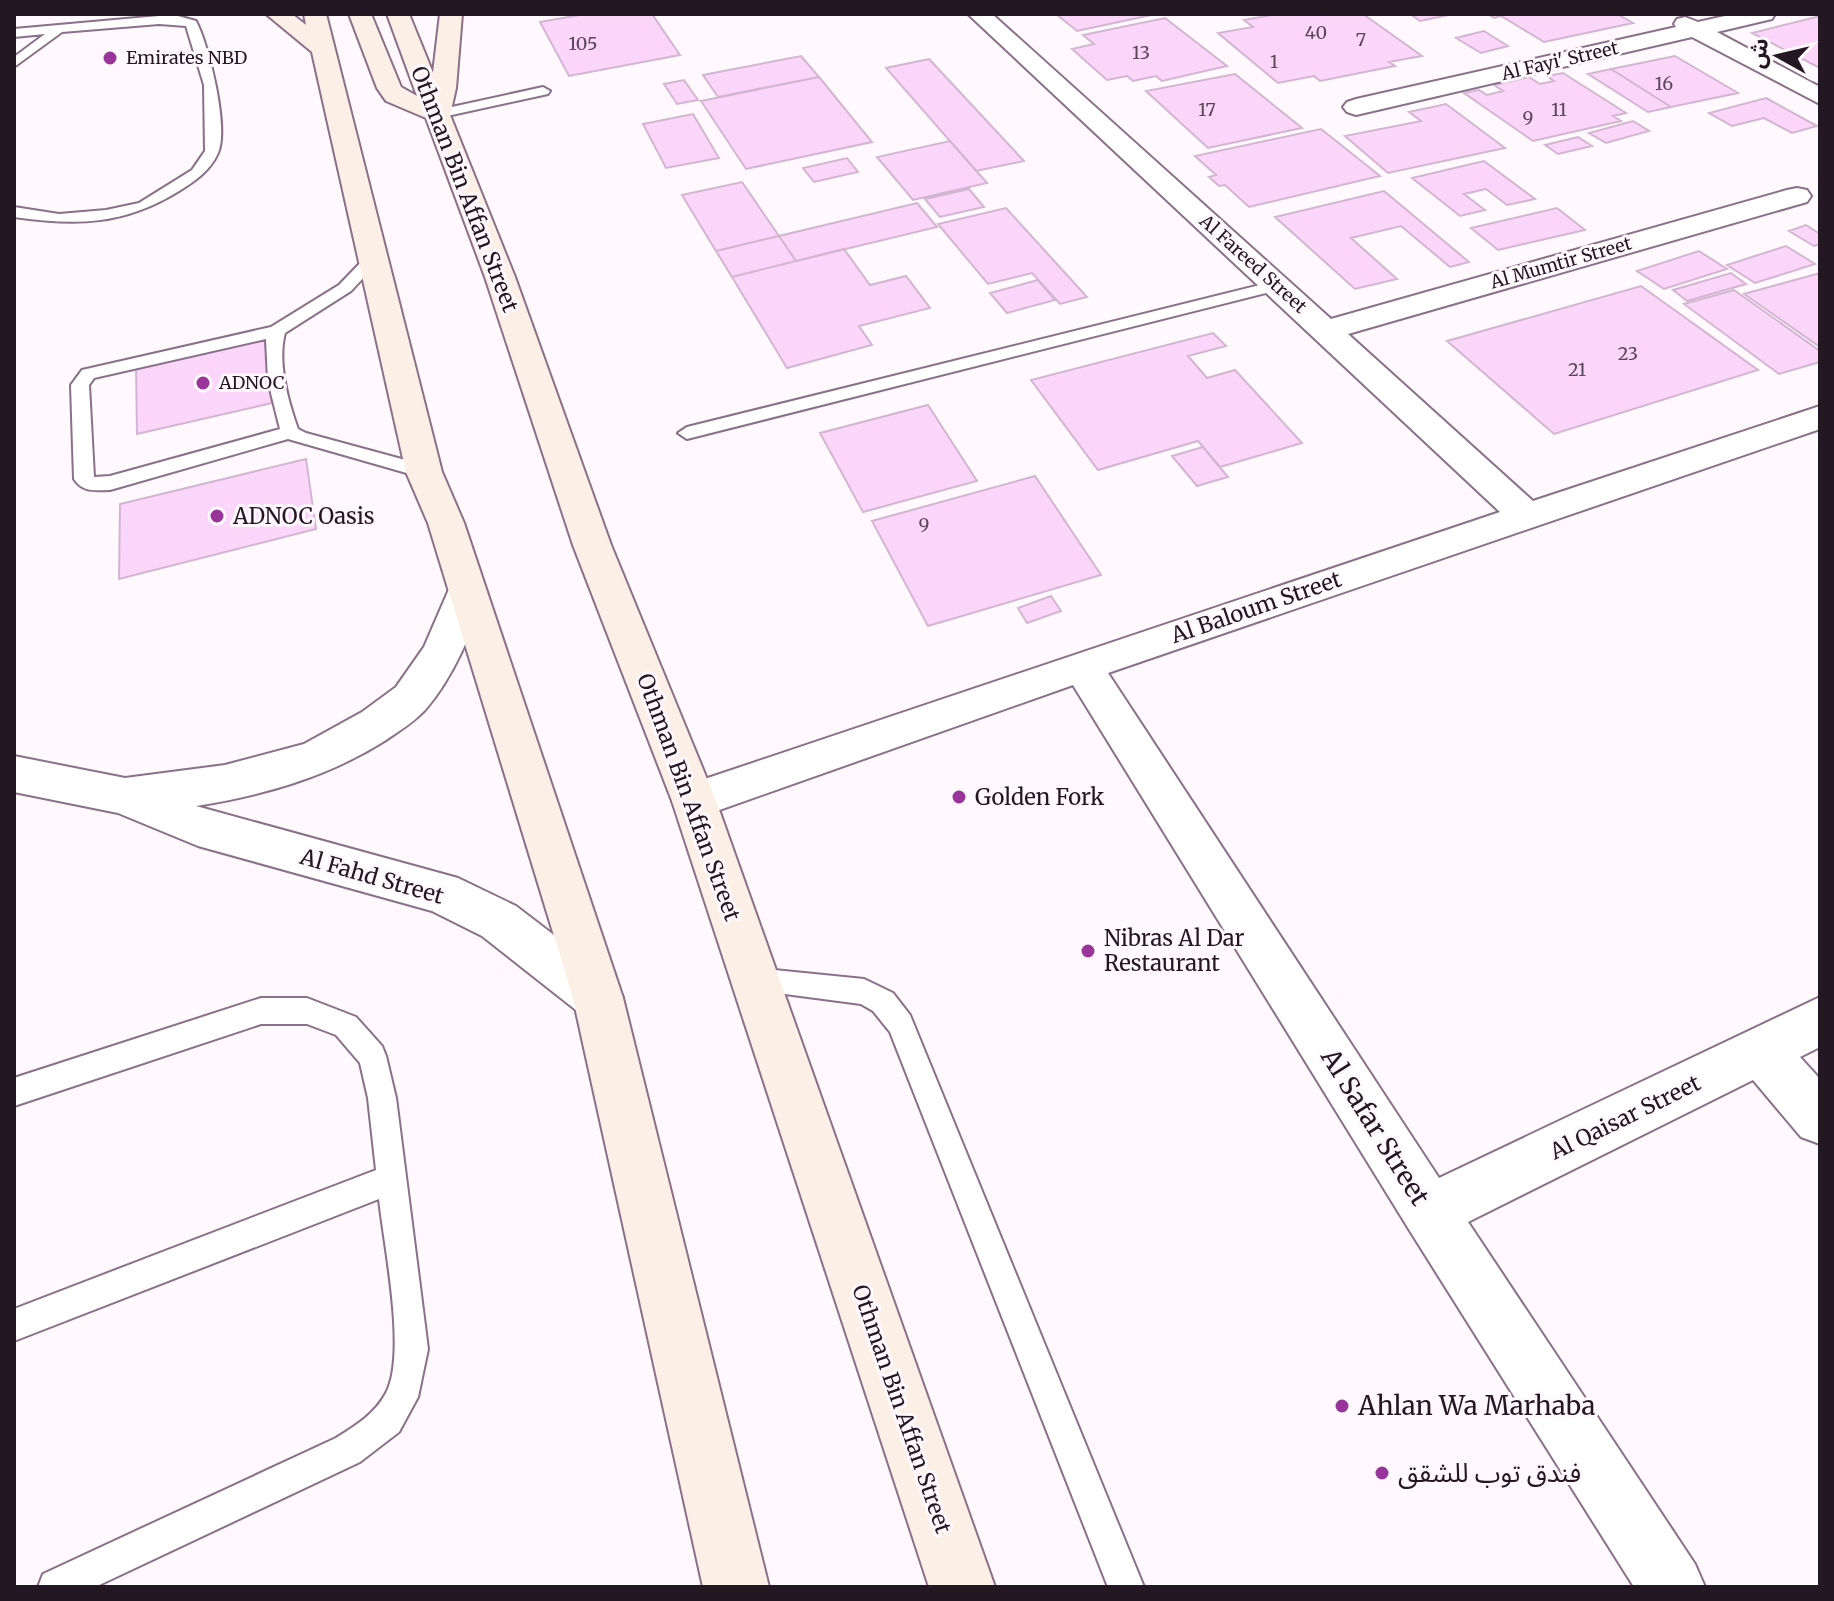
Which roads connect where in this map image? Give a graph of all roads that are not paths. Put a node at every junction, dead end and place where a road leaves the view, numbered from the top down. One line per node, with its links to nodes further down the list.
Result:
1 (277, 14): 10 (main road)
2 (360, 14): 16 (main road)
3 (398, 14): 16 (main road, Othman Bin Affan Street)
4 (451, 14): 16 (main road)
5 (979, 14): 20 (street, Al Fareed Street)
6 (1665, 14): 9 (street)
7 (1764, 14): 9 (street, Al Fayi' Street)
8 (58, 30): 11 (lane); 12 (lane); 18 (lane)
9 (1695, 30): 14 (street); 15 (street, Al Fayi' Street)
10 (320, 32): 19 (main road)
11 (14, 33)
12 (14, 63)
13 (543, 91): 16 (lane)
14 (1820, 97)
15 (1356, 107)
16 (438, 114): 32 (main road, Othman Bin Affan Street)
17 (1797, 196): 22 (street, Al Mumtir Street)
18 (14, 212)
19 (372, 260): 21 (lane); 26 (main road)
20 (1276, 286): 22 (street, Al Fareed Street); 25 (lane)
21 (277, 331): 24 (lane); 24 (lane)
22 (1325, 331): 27 (street, Al Fareed Street)
23 (1820, 417): 27 (street, Al Baloum Street)
24 (290, 432): 26 (lane)
25 (687, 433)
26 (424, 472): 28 (main road)
27 (1526, 515): 29 (street, Al Baloum Street)
28 (467, 590): 31 (street, Al Fahd Street); 34 (main road)
29 (1082, 666): 32 (street, Al Baloum Street); 40 (street, Al Safar Street)
30 (14, 774): 31 (street, Al Fahd Street)
31 (123, 796): 34 (street, Al Fahd Street)
32 (694, 801): 33 (main road, Othman Bin Affan Street)
33 (755, 980): 44 (main road, Othman Bin Affan Street); 45 (lane)
34 (598, 998): 43 (main road)
35 (1820, 1021): 36 (street, Al Qaisar Street)
36 (1760, 1050): 38 (street); 40 (street, Al Qaisar Street)
37 (14, 1092): 39 (lane)
38 (1820, 1118)
39 (392, 1179): 41 (lane); 42 (lane)
40 (1429, 1212): 46 (street, Al Safar Street)
41 (14, 1325)
42 (56, 1587)
43 (736, 1587)
44 (962, 1587)
45 (1126, 1587)
46 (1672, 1587)

